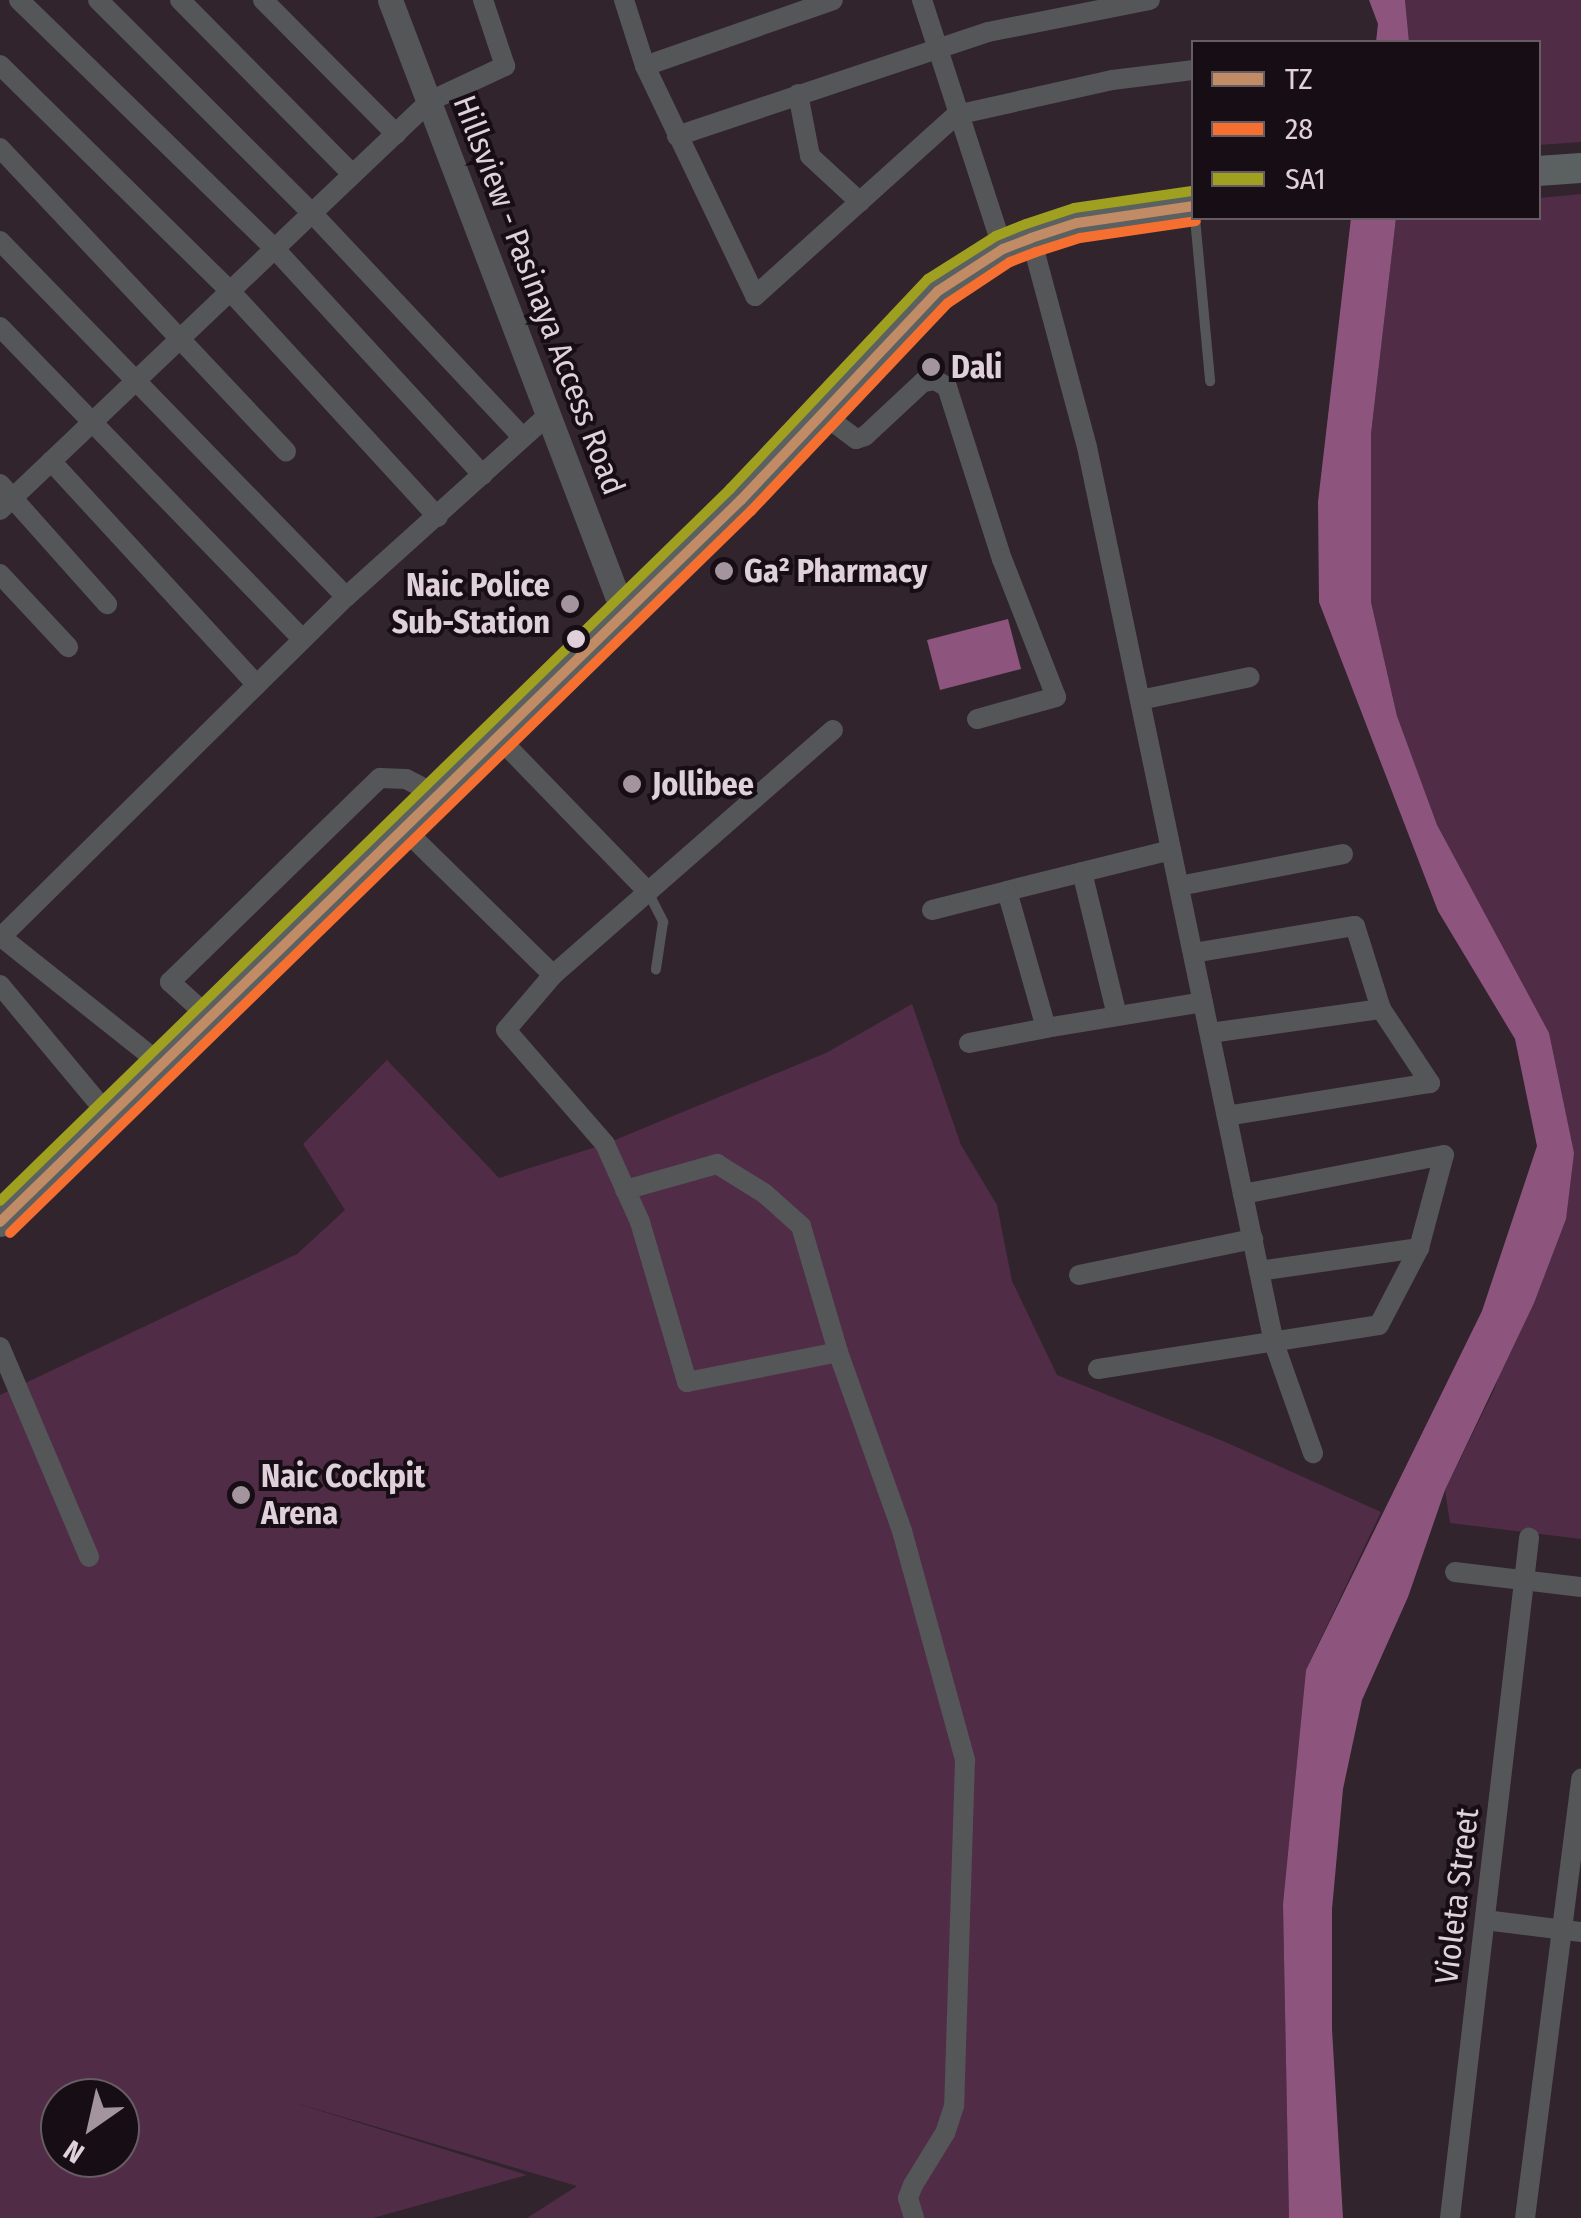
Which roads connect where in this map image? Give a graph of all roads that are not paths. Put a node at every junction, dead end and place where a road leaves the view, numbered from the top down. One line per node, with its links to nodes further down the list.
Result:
1 (19, 0): 30 (street)
2 (98, 0): 26 (street)
3 (180, 0): 23 (street)
4 (262, 0): 18 (street)
5 (390, 0): 16 (street, Hillsview - Pasinaya Access Road)
6 (483, 0): 16 (street)
7 (624, 0): 13 (street)
8 (833, 0): 13 (street)
9 (922, 0): 11 (street)
10 (1150, 0): 11 (street)
11 (935, 48): 15 (street); 17 (street)
12 (0, 65): 31 (street)
13 (645, 66): 19 (street)
14 (1191, 70): 17 (street)
15 (798, 94): 19 (street); 24 (street)
16 (430, 101): 18 (street); 37 (street, Hillsview - Pasinaya Access Road)
17 (956, 114): 24 (street); 29 (street)
18 (396, 134): 23 (street)
19 (677, 136): 24 (street)
20 (0, 148): 33 (street)
21 (1581, 168): 22 (main road)
22 (1541, 171)
23 (352, 174): 26 (street)
24 (860, 202)
25 (1191, 207): 29 (main road)
26 (312, 213): 30 (street); 39 (street)
27 (1195, 220): 35 (lane)
28 (0, 241): 34 (street)
29 (1017, 244): 36 (main road); 53 (street)
30 (274, 249): 31 (street); 42 (street)
31 (230, 291): 33 (street); 44 (street)
32 (0, 328): 38 (street)
33 (180, 338): 34 (street); 40 (street)
34 (138, 379): 38 (street); 46 (street)
35 (1210, 381)
36 (824, 415): 48 (main road); 54 (street)
37 (547, 416): 39 (street); 48 (street, Hillsview - Pasinaya Access Road)
38 (91, 423): 41 (street); 49 (street)
39 (523, 438): 42 (street)
40 (286, 450)
41 (52, 461): 43 (street); 52 (street)
42 (483, 475): 44 (street)
43 (4, 497): 47 (street)
44 (438, 516): 46 (street)
45 (0, 574): 50 (street)
46 (346, 597): 49 (street)
47 (107, 604)
48 (624, 614): 56 (main road)
49 (302, 639): 52 (street)
50 (68, 648)
51 (1250, 678): 53 (street)
52 (256, 685): 66 (street)
53 (1140, 700): 59 (street)
54 (977, 719)
55 (832, 730): 64 (street)
56 (498, 736): 57 (main road); 64 (street)
57 (437, 795): 58 (main road); 74 (street)
58 (404, 828): 69 (street); 74 (main road)
59 (1171, 850): 61 (street); 62 (street)
60 (1344, 854): 62 (street)
61 (1082, 872): 63 (street); 73 (street)
62 (1179, 886): 67 (street)
63 (1007, 891): 65 (street); 75 (street)
64 (648, 892): 68 (lane); 69 (street)
65 (932, 910)
66 (1, 937): 78 (street)
67 (1193, 953): 71 (street); 72 (street)
68 (656, 969)
69 (553, 974): 81 (street)
70 (0, 986): 79 (street)
71 (1203, 1002): 73 (street); 76 (street)
72 (1381, 1009): 76 (street); 80 (street)
73 (1117, 1016): 75 (street)
74 (210, 1018): 78 (main road)
75 (1046, 1028): 77 (street)
76 (1210, 1033): 80 (street)
77 (969, 1042)
78 (162, 1064): 79 (main road)
79 (109, 1116): 83 (main road)
80 (1227, 1116): 82 (street)
81 (625, 1190): 90 (street); 90 (street)
82 (1243, 1194): 84 (street); 85 (street)
83 (0, 1222)
84 (1253, 1240): 86 (street); 87 (street)
85 (1419, 1248): 86 (street); 88 (street)
86 (1260, 1271): 88 (street)
87 (1079, 1275)
88 (1274, 1343): 91 (street); 92 (street)
89 (0, 1347): 94 (street)
90 (838, 1352): 101 (street)
91 (1098, 1369)
92 (1313, 1453)
93 (1529, 1538): 96 (street, Violeta Street)
94 (89, 1556)
95 (1455, 1572): 96 (street)
96 (1525, 1580): 97 (street); 99 (street, Violeta Street)
97 (1581, 1587)
98 (1581, 1779): 100 (street)
99 (1484, 1920): 100 (street); 102 (street, Violeta Street)
100 (1571, 1931): 103 (street)
101 (914, 2218)
102 (1450, 2218)
103 (1524, 2218)

